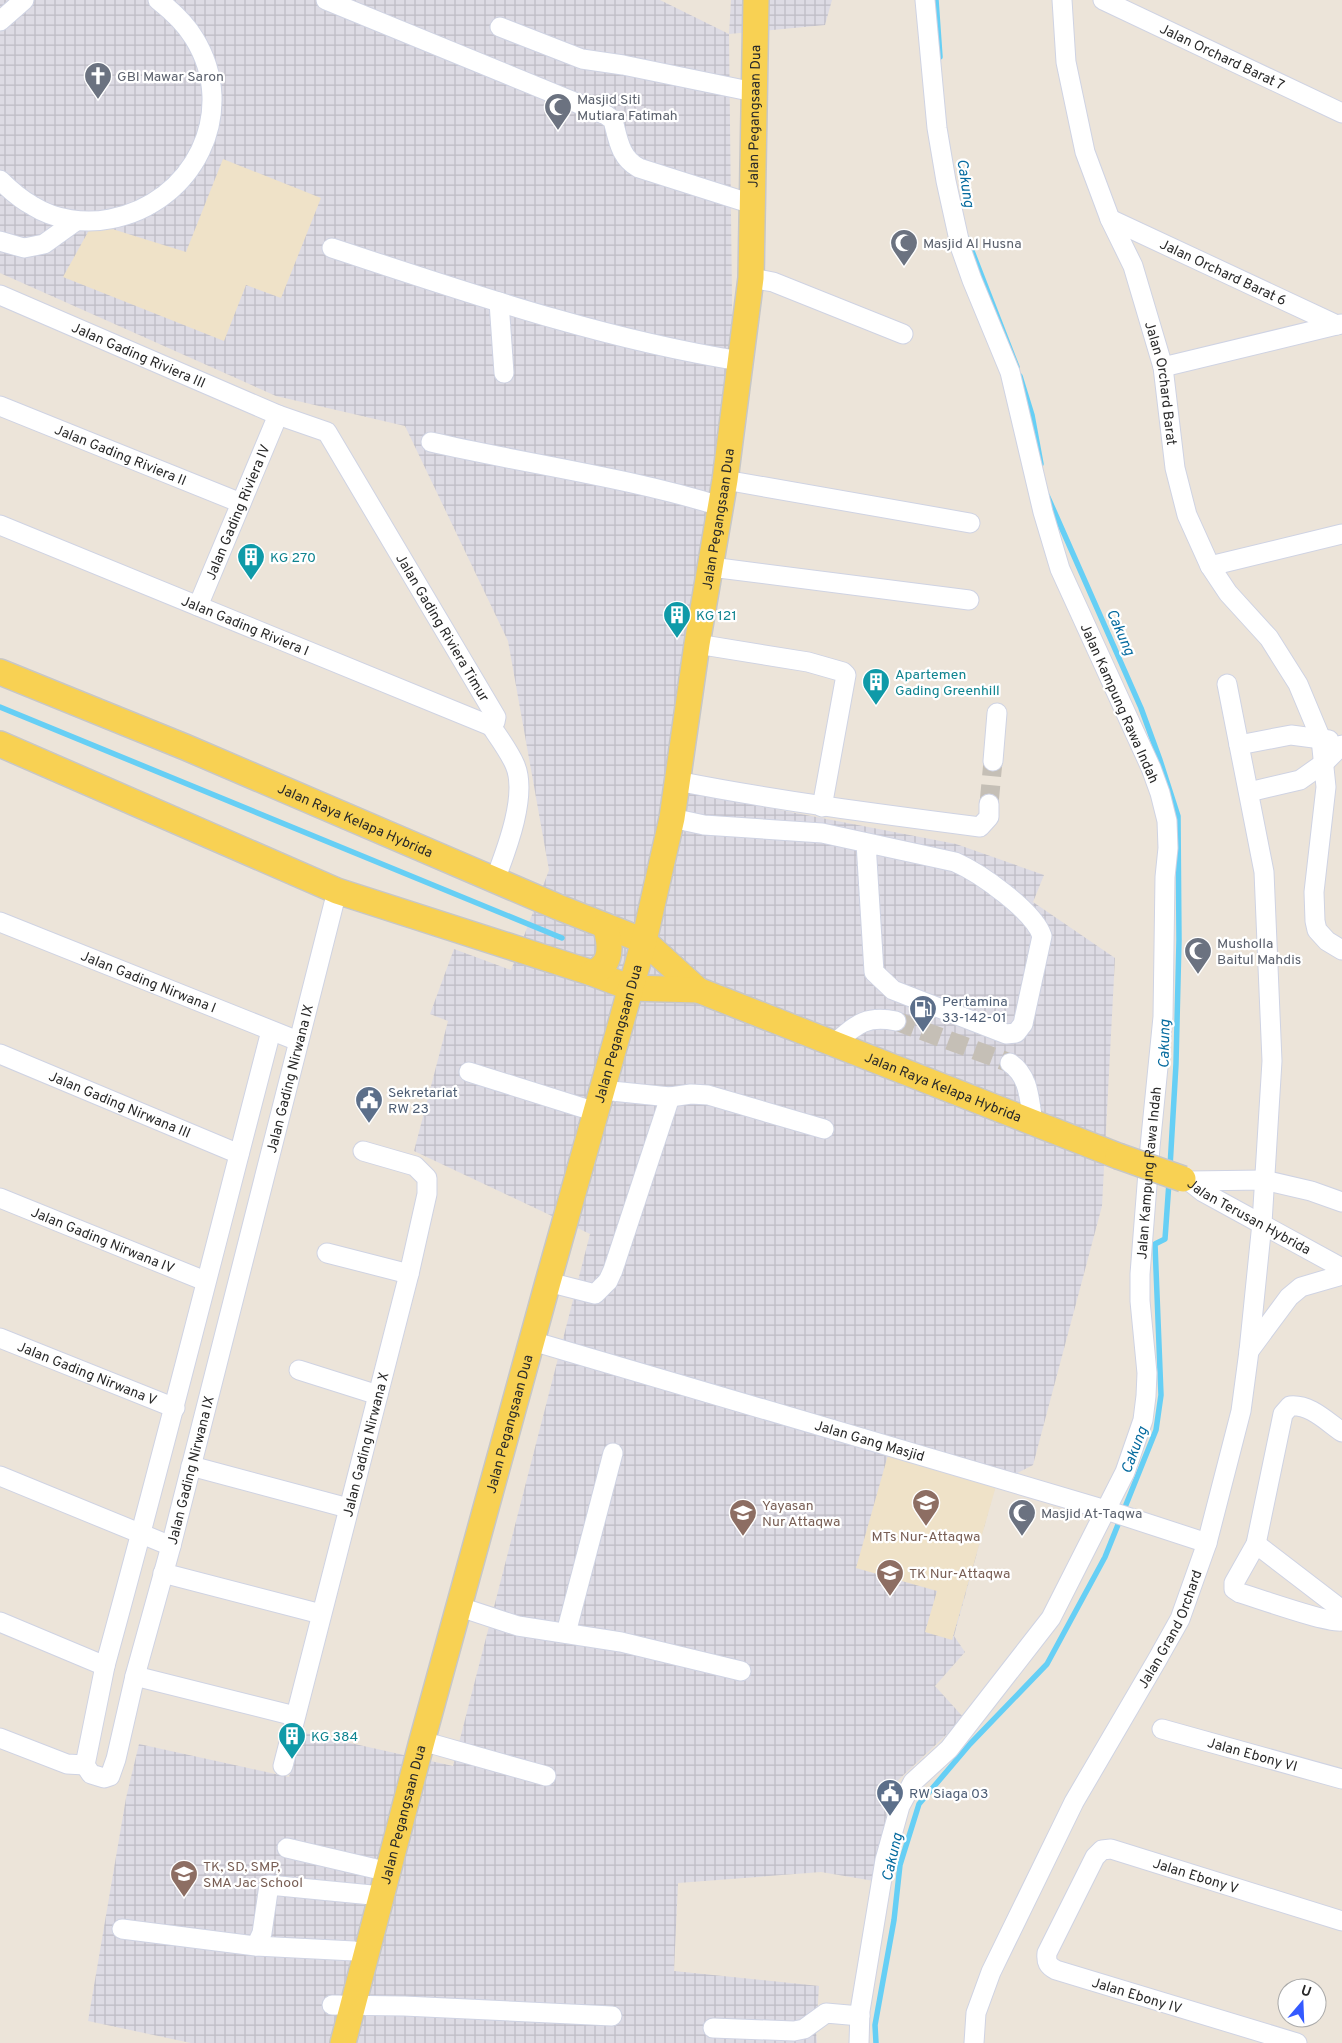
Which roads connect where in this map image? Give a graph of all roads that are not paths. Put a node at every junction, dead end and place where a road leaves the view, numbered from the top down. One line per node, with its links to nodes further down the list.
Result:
1 (24, 0): 8 (street)
2 (158, 0): 15 (street)
3 (326, 0): 13 (street)
4 (756, 0): 10 (main road, Jalan Pegangsaan Dua)
5 (925, 0): 102 (street, Jalan Kampung Rawa Indah)
6 (1062, 0): 14 (street, Jalan Orchard Barat)
7 (1103, 0): 11 (street, Jalan Orchard Barat 7)
8 (0, 21)
9 (500, 28): 10 (street)
10 (754, 92): 13 (main road, Jalan Pegangsaan Dua)
11 (1342, 113)
12 (0, 180): 15 (street)
13 (752, 204): 18 (main road, Jalan Pegangsaan Dua)
14 (1110, 219): 21 (street, Jalan Orchard Barat 6); 24 (street, Jalan Orchard Barat)
15 (76, 220): 16 (street)
16 (0, 240)
17 (332, 248): 20 (street)
18 (751, 278): 22 (street); 23 (main road, Jalan Pegangsaan Dua)
19 (0, 295): 27 (street, Jalan Gading Riviera III)
20 (499, 302): 23 (street); 25 (street)
21 (1340, 325): 24 (street, Jalan Orchard Barat 6)
22 (903, 334)
23 (740, 362): 29 (main road, Jalan Pegangsaan Dua)
24 (1163, 366): 35 (street, Jalan Orchard Barat)
25 (504, 373)
26 (0, 406): 30 (street, Jalan Gading Riviera II)
27 (278, 416): 30 (street, Jalan Gading Riviera IV); 43 (street, Jalan Gading Riviera Timur)
28 (431, 442): 31 (street)
29 (725, 480): 31 (main road, Jalan Pegangsaan Dua); 32 (street)
30 (241, 504): 38 (street, Jalan Gading Riviera IV)
31 (720, 506): 36 (main road, Jalan Pegangsaan Dua)
32 (970, 524)
33 (0, 525): 38 (street, Jalan Gading Riviera I)
34 (1342, 534): 35 (street)
35 (1210, 566): 44 (street, Jalan Orchard Barat)
36 (711, 567): 37 (street); 39 (main road, Jalan Pegangsaan Dua)
37 (969, 600)
38 (198, 606): 43 (street, Jalan Gading Riviera I)
39 (697, 644): 50 (main road, Jalan Pegangsaan Dua); 53 (street)
40 (0, 672): 56 (main road, Jalan Raya Kelapa Hybrida)
41 (1227, 684): 47 (street, Jalan Grand Orchard)
42 (997, 713): 48 (street)
43 (491, 726): 56 (street, Jalan Gading Riviera Timur)
44 (1320, 739): 45 (street); 47 (street); 49 (street, Jalan Orchard Barat)
45 (1342, 743): 49 (street)
46 (0, 744): 57 (main road, Jalan Raya Kelapa Hybrida)
47 (1240, 745): 51 (street, Jalan Grand Orchard)
48 (993, 761)
49 (1324, 763): 51 (street); 63 (street, Jalan Orchard Barat)
50 (677, 781): 53 (street); 54 (main road, Jalan Pegangsaan Dua)
51 (1249, 792): 81 (street, Jalan Grand Orchard)
52 (989, 804): 53 (street)
53 (822, 807)
54 (672, 818): 55 (street); 58 (main road, Jalan Pegangsaan Dua)
55 (866, 843): 55 (street)
56 (495, 880): 59 (main road, Jalan Raya Kelapa Hybrida)
57 (337, 891): 64 (main road, Jalan Raya Kelapa Hybrida); 69 (street, Jalan Gading Nirwana IX)
58 (652, 908): 59 (main road); 62 (main road, Jalan Pegangsaan Dua)
59 (576, 914): 61 (main road, Jalan Raya Kelapa Hybrida)
60 (0, 922): 68 (street, Jalan Gading Nirwana I)
61 (605, 926): 62 (main road, Jalan Raya Kelapa Hybrida); 64 (main road)
62 (644, 941): 65 (main road, Jalan Pegangsaan Dua); 66 (main road, Jalan Raya Kelapa Hybrida)
63 (1342, 950)
64 (592, 973): 65 (main road, Jalan Raya Kelapa Hybrida)
65 (631, 988): 66 (main road, Jalan Raya Kelapa Hybrida); 75 (main road, Jalan Pegangsaan Dua)
66 (698, 990): 70 (main road, Jalan Raya Kelapa Hybrida)
67 (896, 1021): 70 (street)
68 (271, 1031): 69 (street, Jalan Gading Nirwana I); 79 (street, Jalan Gading Nirwana IX)
69 (298, 1041): 99 (street, Jalan Gading Nirwana IX)
70 (834, 1044): 76 (main road, Jalan Raya Kelapa Hybrida)
71 (0, 1054): 79 (street, Jalan Gading Nirwana III)
72 (1010, 1063): 76 (street)
73 (469, 1072): 75 (street)
74 (670, 1097): 75 (street); 77 (street); 90 (street)
75 (599, 1101): 90 (main road, Jalan Pegangsaan Dua)
76 (1034, 1122): 80 (main road, Jalan Raya Kelapa Hybrida, bridge)
77 (824, 1129)
78 (363, 1151): 87 (street, Jalan Gading Nirwana X)
79 (239, 1154): 89 (street, Jalan Gading Nirwana IX)
80 (1186, 1180): 81 (street, Jalan Terusan Hybrida); 84 (street, Jalan Terusan Hybrida)
81 (1264, 1180): 83 (street, Jalan Terusan Hybrida); 84 (street, Jalan Grand Orchard)
82 (0, 1198): 89 (street, Jalan Gading Nirwana IV)
83 (1342, 1202)
84 (1262, 1223): 86 (street, Jalan Terusan Hybrida); 93 (street, Jalan Grand Orchard)
85 (327, 1253): 87 (street)
86 (1342, 1268)
87 (409, 1274): 95 (street, Jalan Gading Nirwana X)
88 (1342, 1274): 93 (street)
89 (206, 1281): 96 (street, Jalan Gading Nirwana IX)
90 (548, 1282): 92 (main road, Jalan Pegangsaan Dua)
91 (0, 1338): 96 (street, Jalan Gading Nirwana V)
92 (532, 1341): 102 (street, Jalan Gang Masjid); 108 (main road, Jalan Pegangsaan Dua)
93 (1250, 1351): 104 (street, Jalan Grand Orchard)
94 (299, 1370): 95 (street)
95 (378, 1395): 101 (street, Jalan Gading Nirwana X)
96 (175, 1408): 103 (street, Jalan Gading Nirwana IX)
97 (1342, 1432): 105 (street)
98 (613, 1453): 113 (street)
99 (191, 1466): 101 (street); 106 (street, Jalan Gading Nirwana IX)
100 (0, 1476): 103 (street)
101 (348, 1508): 110 (street, Jalan Gading Nirwana X)
102 (1110, 1511): 104 (street, Jalan Gang Masjid); 134 (street, Jalan Kampung Rawa Indah)
103 (141, 1533): 106 (street, Jalan Gading Nirwana IX); 114 (street)
104 (1207, 1544): 139 (street, Jalan Grand Orchard)
105 (1256, 1544): 109 (street); 111 (street)
106 (171, 1546): 107 (street)
107 (163, 1573): 110 (street); 116 (street)
108 (460, 1607): 113 (street); 120 (main road, Jalan Pegangsaan Dua)
109 (1342, 1610)
110 (321, 1614): 117 (street, Jalan Gading Nirwana X)
111 (1342, 1621)
112 (0, 1622): 114 (street)
113 (566, 1633): 115 (street)
114 (105, 1666): 121 (street)
115 (741, 1671)
116 (135, 1676): 117 (street); 121 (street)
117 (295, 1716): 122 (street, Jalan Gading Nirwana X)
118 (1162, 1729): 124 (street, Jalan Ebony VI)
119 (0, 1738): 121 (street)
120 (422, 1741): 123 (street); 126 (main road, Jalan Pegangsaan Dua)
121 (85, 1765)
122 (283, 1766)
123 (546, 1776)
124 (1342, 1779)
125 (288, 1848): 126 (street)
126 (386, 1884): 130 (street); 131 (main road, Jalan Pegangsaan Dua)
127 (1073, 1898): 128 (street, Jalan Ebony V); 140 (street, Jalan Ebony IV)
128 (1342, 1921)
129 (122, 1929): 130 (street)
130 (256, 1946): 131 (street)
131 (367, 1955): 132 (main road, Jalan Pegangsaan Dua)
132 (343, 2005): 133 (street); 137 (main road, Jalan Pegangsaan Dua)
133 (612, 2016)
134 (860, 2016): 136 (street); 138 (street, Jalan Kampung Rawa Indah)
135 (713, 2028): 136 (street)
136 (794, 2037)
137 (343, 2043)
138 (859, 2043)
139 (974, 2043)
140 (1298, 2043)

